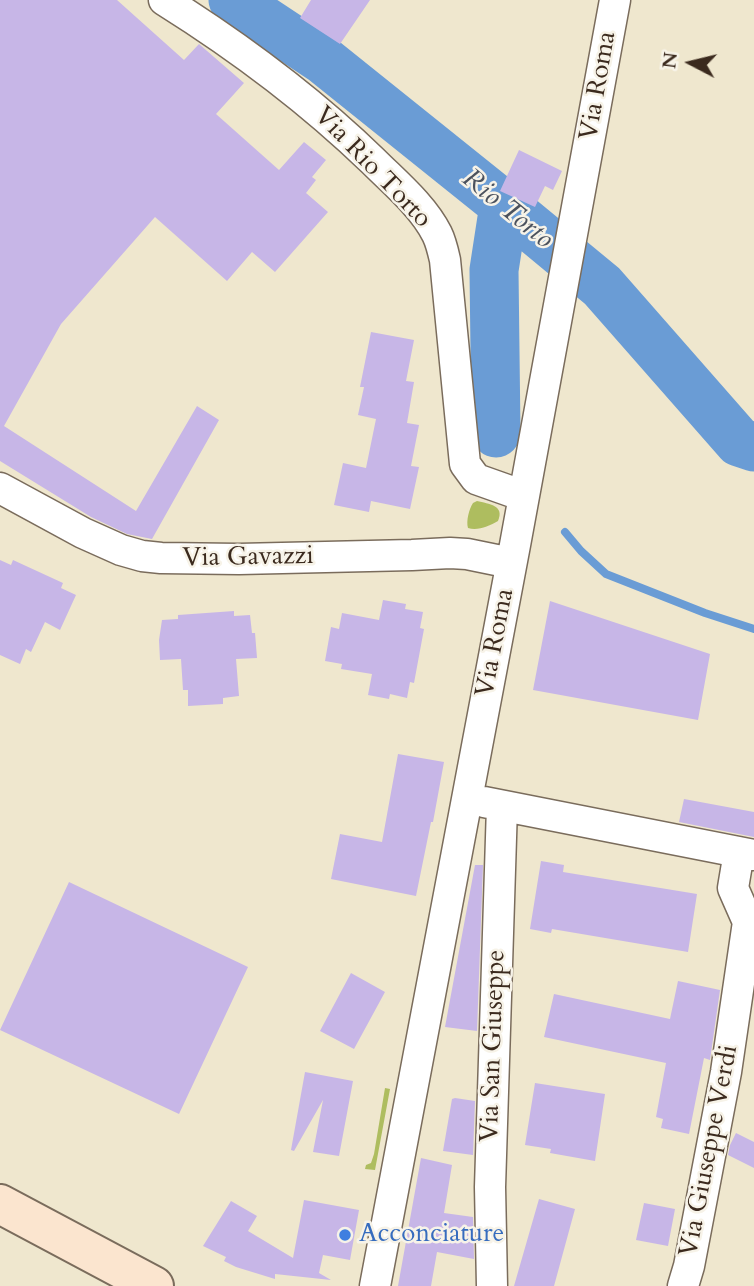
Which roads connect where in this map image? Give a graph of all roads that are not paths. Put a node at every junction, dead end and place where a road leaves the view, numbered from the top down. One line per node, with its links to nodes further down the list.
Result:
1 (164, 0): 4 (street, Via Rio Torto)
2 (615, 0): 4 (street, Via Roma)
3 (0, 488): 5 (street, Via Gavazzi)
4 (524, 496): 5 (street, Via Roma)
5 (511, 563): 6 (street, Via Roma)
6 (466, 798): 7 (street); 11 (street, Via Roma)
7 (502, 806): 8 (street); 12 (street, Via San Giuseppe)
8 (746, 853): 13 (street, Via Giuseppe Verdi)
9 (0, 1204): 10 (main road)
10 (154, 1286)
11 (375, 1286)
12 (492, 1286)
13 (683, 1286)

